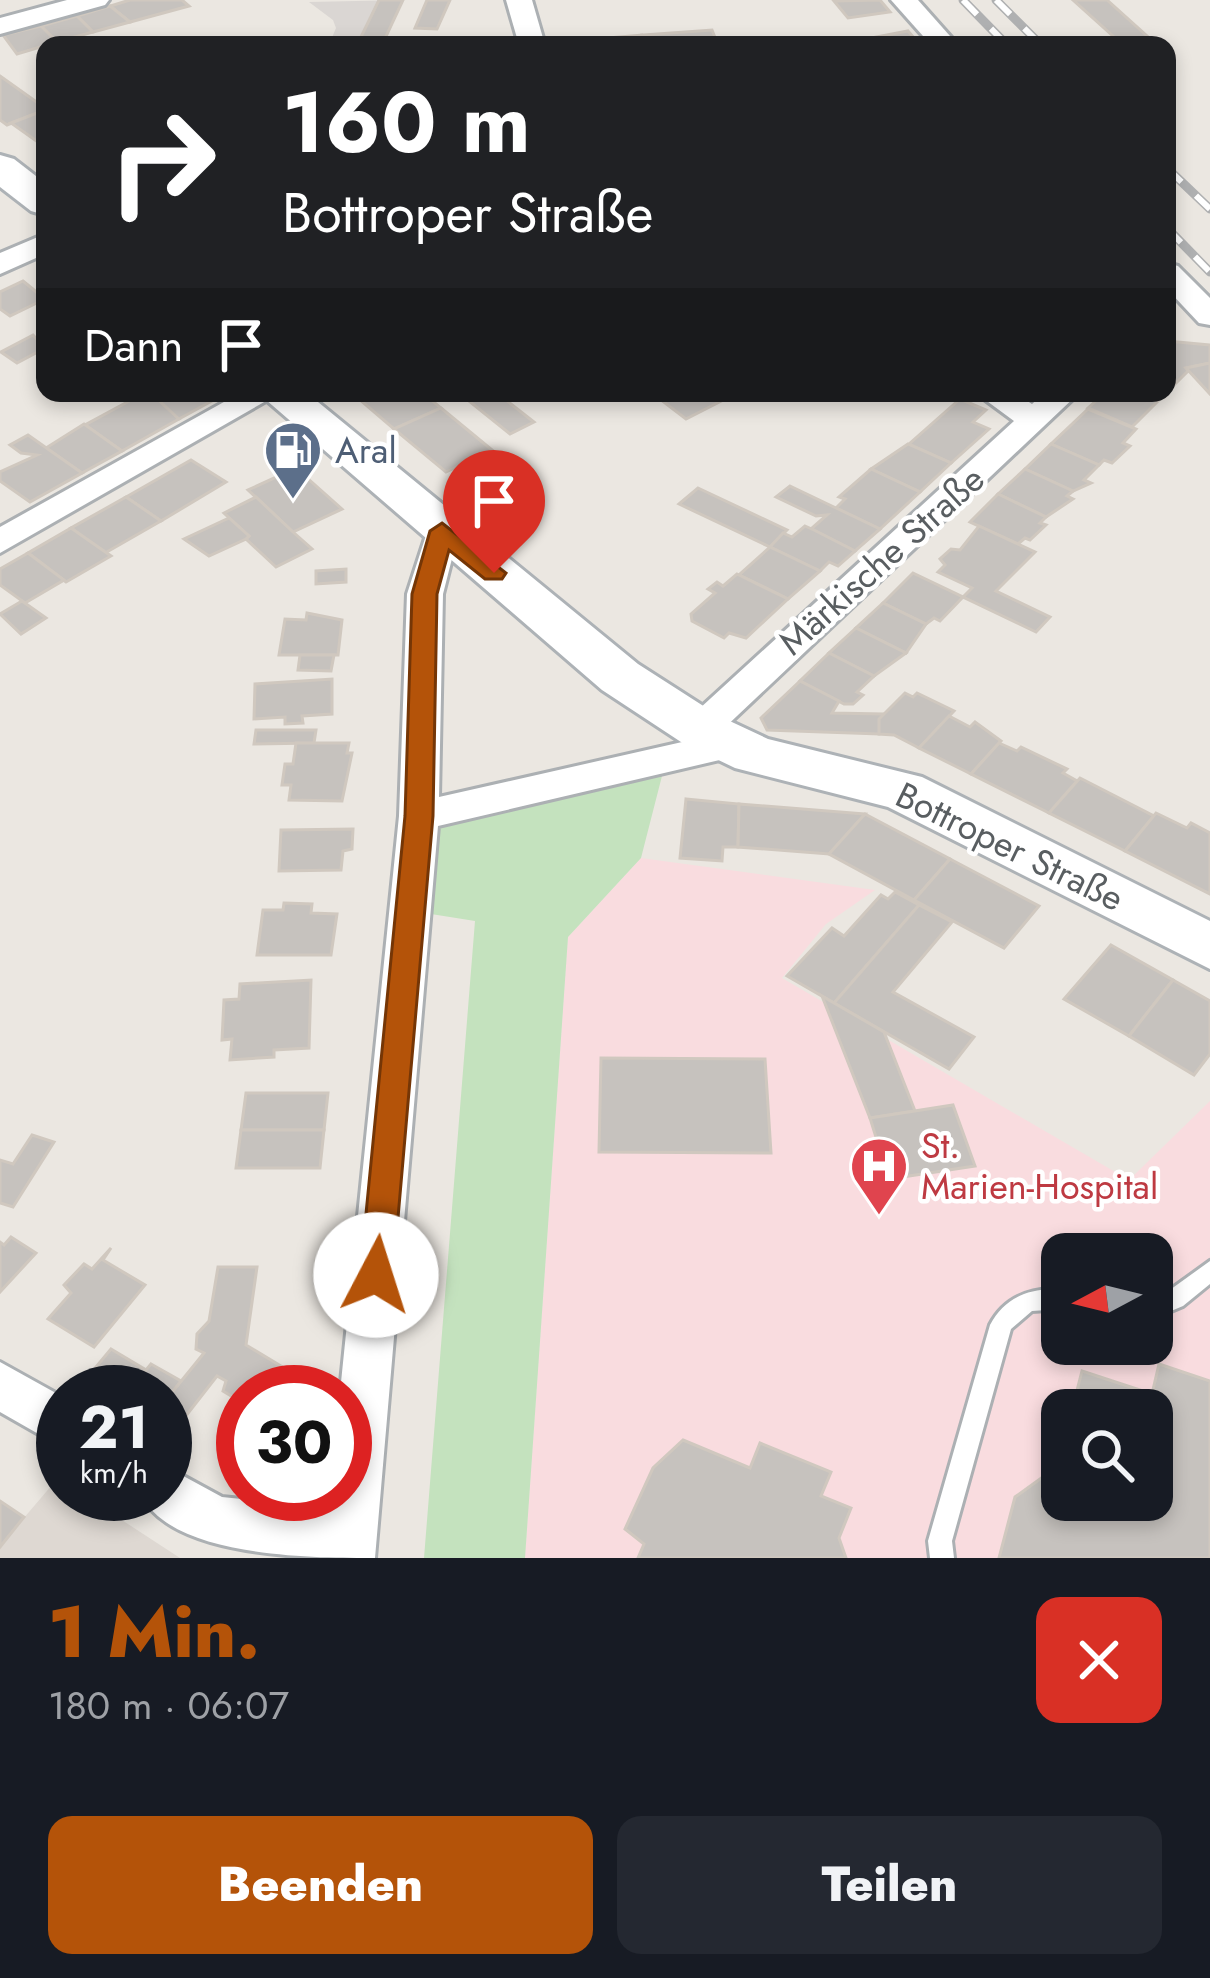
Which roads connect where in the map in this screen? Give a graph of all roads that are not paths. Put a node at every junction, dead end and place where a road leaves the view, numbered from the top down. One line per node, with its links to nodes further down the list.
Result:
1 (97, 0): 4 (street)
2 (519, 0): 5 (street)
3 (904, 0): 6 (street)
4 (0, 26)
5 (529, 36)
6 (937, 36)
7 (0, 167): 8 (main road)
8 (36, 196)
9 (36, 247): 10 (street)
10 (0, 265)
11 (1176, 290): 12 (street)
12 (1210, 316)
13 (248, 402): 19 (street)
14 (291, 402): 18 (main road, Bottroper Straße)
15 (1007, 402): 17 (street)
16 (1053, 402): 17 (street, Märkische Straße)
17 (1034, 419): 20 (street, Märkische Straße)
18 (442, 531): 20 (main road, Bottroper Straße); 21 (street)
19 (0, 542)
20 (713, 737): 21 (street); 22 (main road, Bottroper Straße)
21 (419, 816): 29 (street)
22 (1210, 947)
23 (1210, 1271): 25 (lane)
24 (1041, 1298): 30 (lane)
25 (1173, 1299)
26 (0, 1385): 27 (street)
27 (36, 1408)
28 (192, 1507): 29 (street)
29 (350, 1546)
30 (942, 1558)

